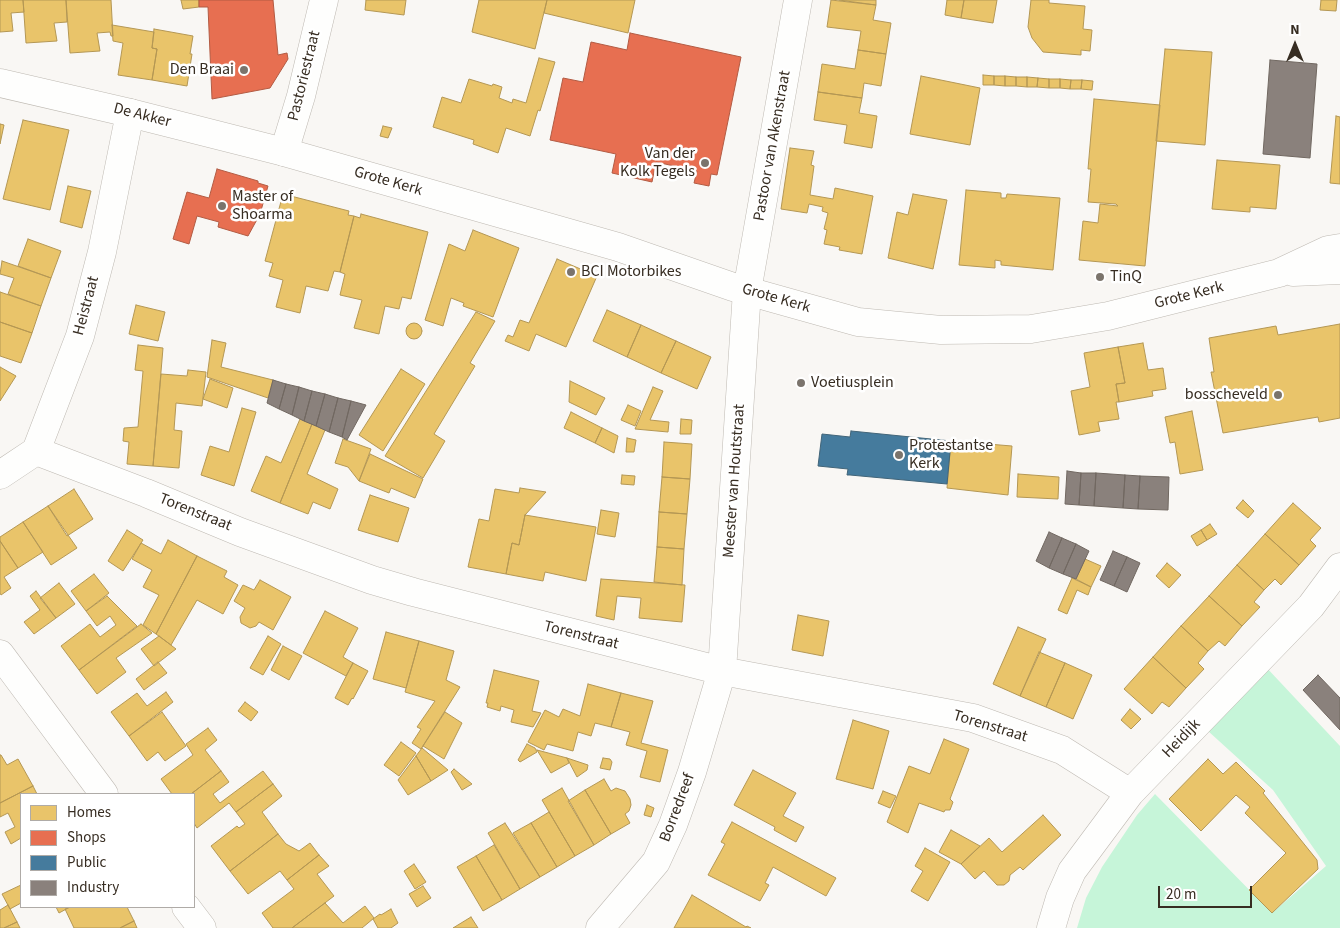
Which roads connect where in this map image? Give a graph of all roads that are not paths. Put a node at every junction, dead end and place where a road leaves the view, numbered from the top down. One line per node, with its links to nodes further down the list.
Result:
1 (324, 0): 5 (street, Pastoriestraat)
2 (798, 0): 9 (street, Pastoor van Akenstraat)
3 (0, 83): 4 (street, De Akker)
4 (130, 113): 5 (street, De Akker); 10 (street, Heistraat)
5 (284, 152): 9 (street, Grote Kerk)
6 (1340, 248): 8 (street, Grote Kerk)
7 (1340, 270): 8 (street, Grote Kerk)
8 (1279, 273): 9 (street, Grote Kerk)
9 (747, 292): 14 (street, Meester van Houtstraat)
10 (36, 451): 11 (street); 14 (street, Torenstraat)
11 (0, 475)
12 (1340, 567): 16 (street, Heidijk)
13 (0, 654): 15 (street)
14 (722, 671): 16 (street, Torenstraat); 19 (street, Borredreef)
15 (103, 793)
16 (1130, 793): 20 (street, Heidijk)
17 (187, 908): 18 (street)
18 (202, 928)
19 (600, 928)
20 (1051, 928)

